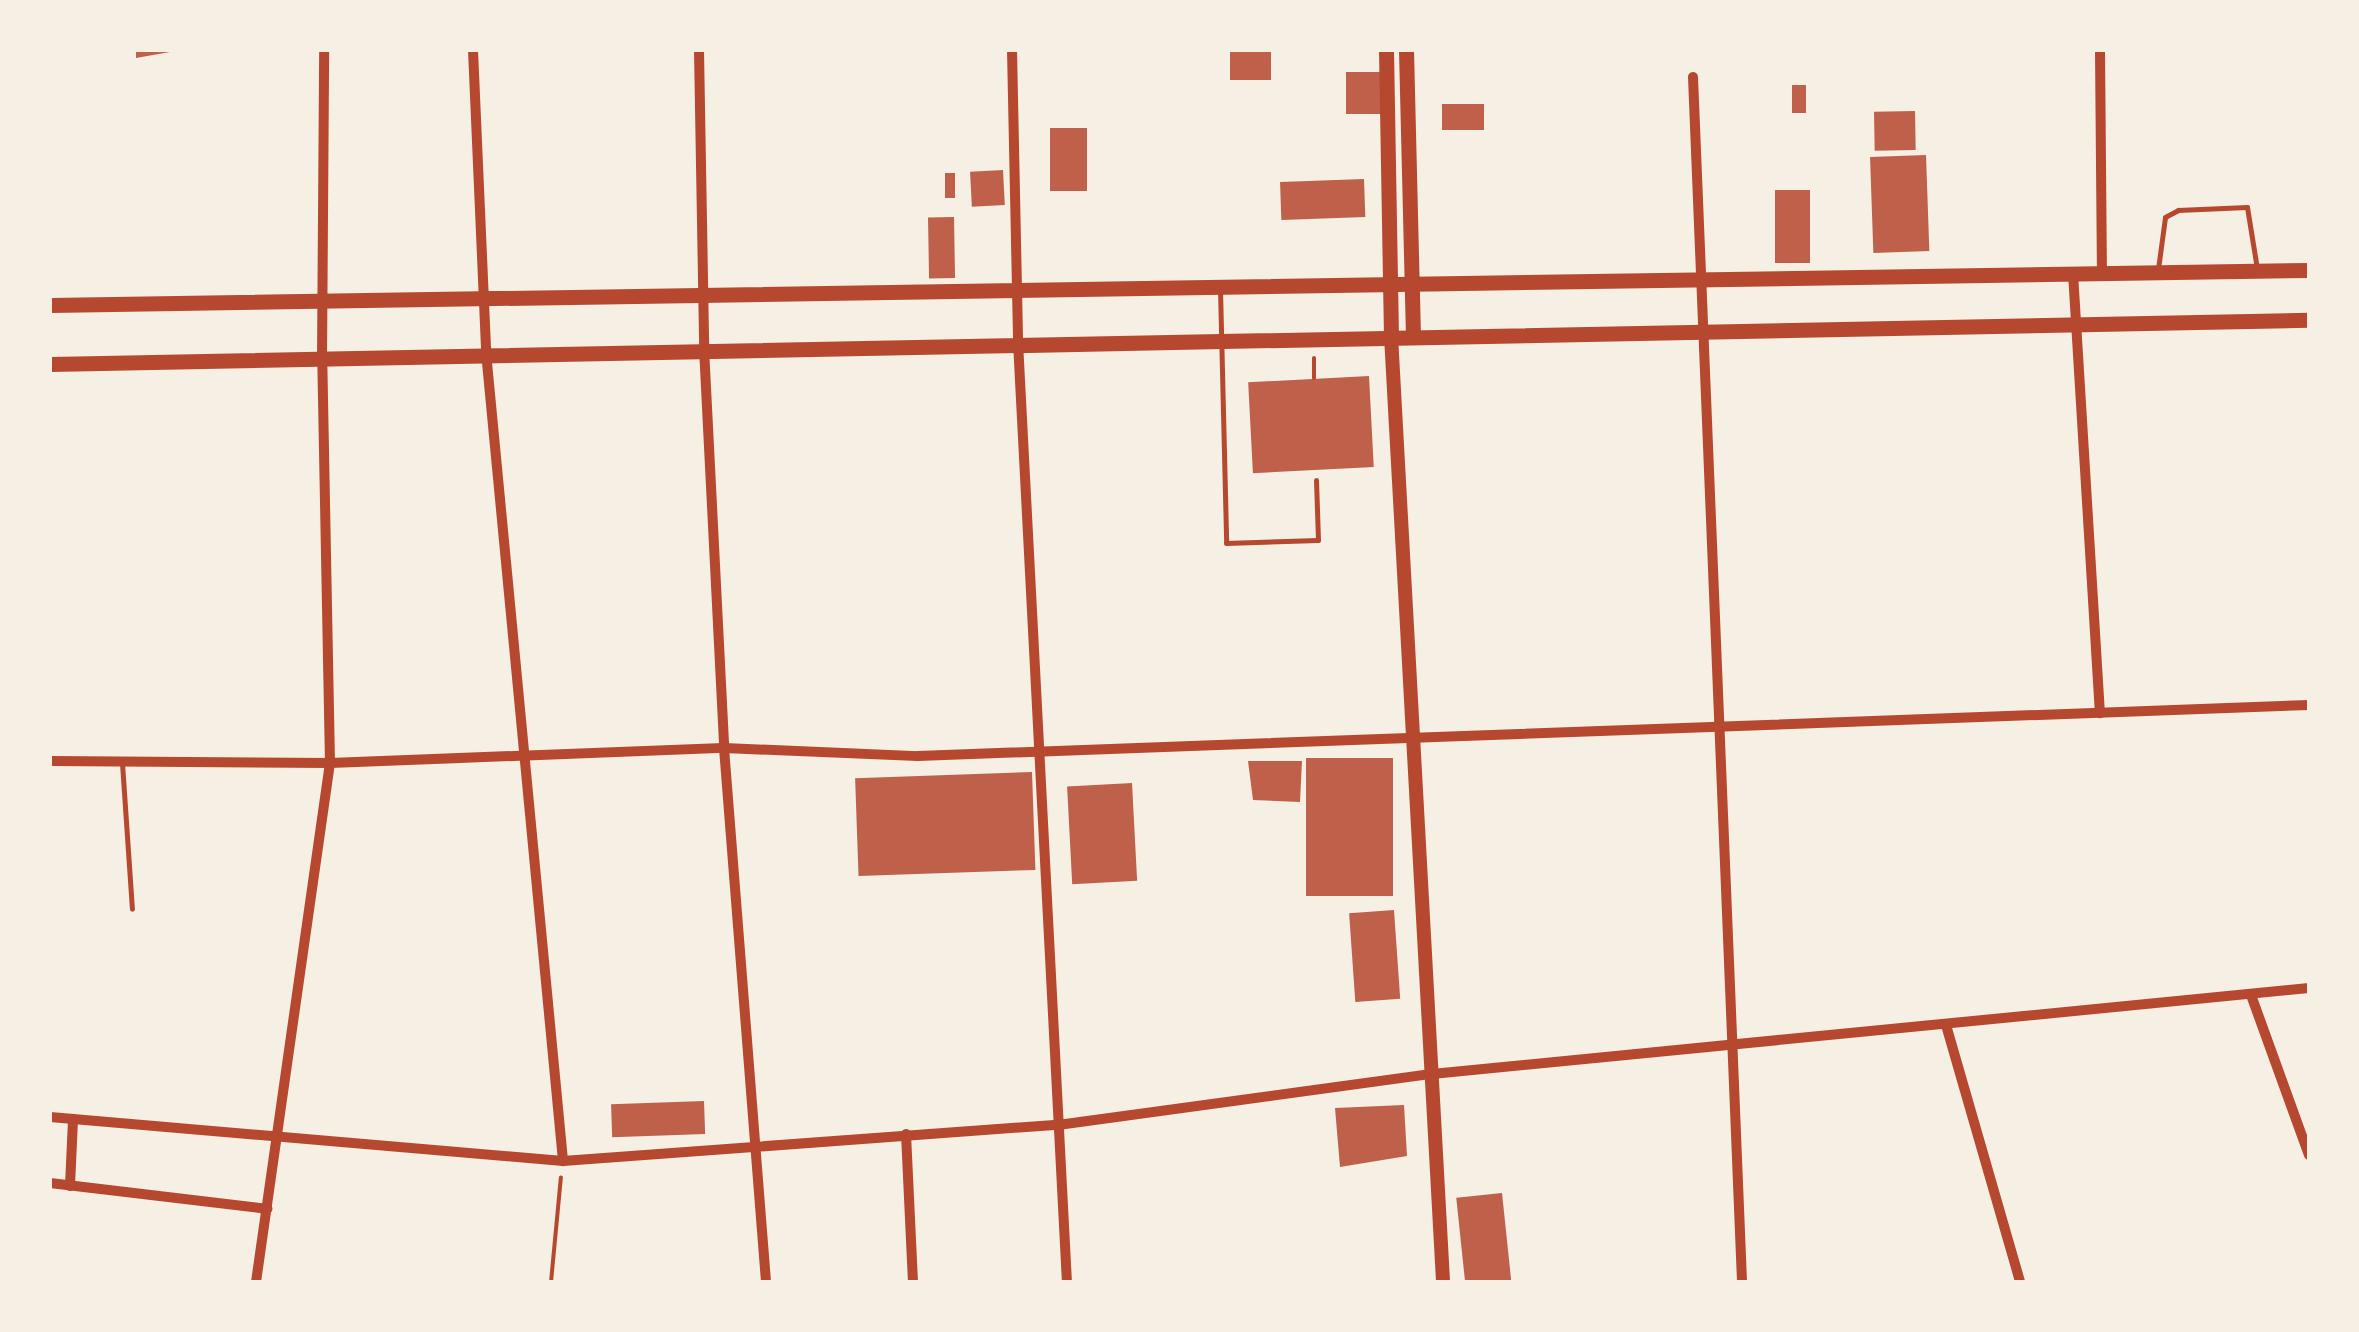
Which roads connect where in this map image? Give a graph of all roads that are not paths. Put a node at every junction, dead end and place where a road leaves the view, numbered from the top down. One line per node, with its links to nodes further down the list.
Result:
1 (324, 50): 21 (street)
2 (473, 50): 20 (street)
3 (699, 50): 19 (street)
4 (1012, 50): 18 (street)
5 (1386, 50): 15 (main road)
6 (1406, 50): 16 (main road)
7 (2100, 50): 11 (street)
8 (1694, 77): 14 (street)
9 (2257, 270): 10 (main road); 12 (main road); 12 (lane)
10 (2309, 270)
11 (2102, 272): 12 (main road); 13 (main road)
12 (2158, 272)
13 (2073, 273): 14 (main road); 24 (street)
14 (1702, 279): 16 (main road); 25 (street)
15 (1389, 284): 16 (main road); 17 (main road); 27 (main road)
16 (1412, 284): 26 (main road)
17 (1220, 286): 18 (main road); 28 (lane)
18 (1017, 290): 19 (main road); 29 (street)
19 (704, 294): 20 (main road); 30 (street)
20 (482, 298): 21 (main road); 31 (street)
21 (325, 300): 22 (main road); 32 (street)
22 (50, 305)
23 (2309, 320): 24 (main road)
24 (2076, 324): 25 (main road); 36 (street)
25 (1705, 330): 26 (main road); 37 (street)
26 (1413, 335): 27 (main road)
27 (1391, 336): 28 (main road); 38 (street)
28 (1221, 338): 29 (main road); 34 (lane)
29 (1018, 342): 30 (main road); 40 (street)
30 (704, 348): 31 (main road); 39 (street)
31 (486, 352): 32 (main road); 41 (street)
32 (322, 360): 33 (main road); 44 (street)
33 (50, 364)
34 (1316, 480)
35 (2309, 704): 36 (street)
36 (2100, 713): 37 (street)
37 (1720, 724): 38 (street); 49 (street)
38 (1414, 735): 40 (street); 50 (street)
39 (724, 748): 40 (street); 41 (street); 56 (street)
40 (1042, 751): 53 (street)
41 (527, 755): 44 (street); 58 (street)
42 (50, 761): 43 (street)
43 (122, 762): 44 (street); 45 (lane)
44 (330, 762): 55 (street)
45 (132, 910)
46 (2309, 988): 47 (street)
47 (2251, 995): 48 (street); 57 (street)
48 (1946, 1025): 49 (street); 68 (street)
49 (1733, 1048): 50 (street); 67 (street)
50 (1432, 1074): 53 (street); 66 (street)
51 (50, 1117): 52 (street)
52 (73, 1119): 55 (street); 60 (street)
53 (1058, 1125): 54 (street); 65 (street)
54 (906, 1134): 56 (street); 64 (street)
55 (275, 1136): 58 (street); 61 (street)
56 (759, 1148): 58 (street); 63 (street)
57 (2309, 1156)
58 (563, 1161)
59 (50, 1183): 60 (street)
60 (70, 1186): 61 (street)
61 (267, 1209): 62 (street)
62 (256, 1282)
63 (766, 1282)
64 (913, 1282)
65 (1067, 1282)
66 (1443, 1282)
67 (1742, 1282)
68 (2020, 1282)

